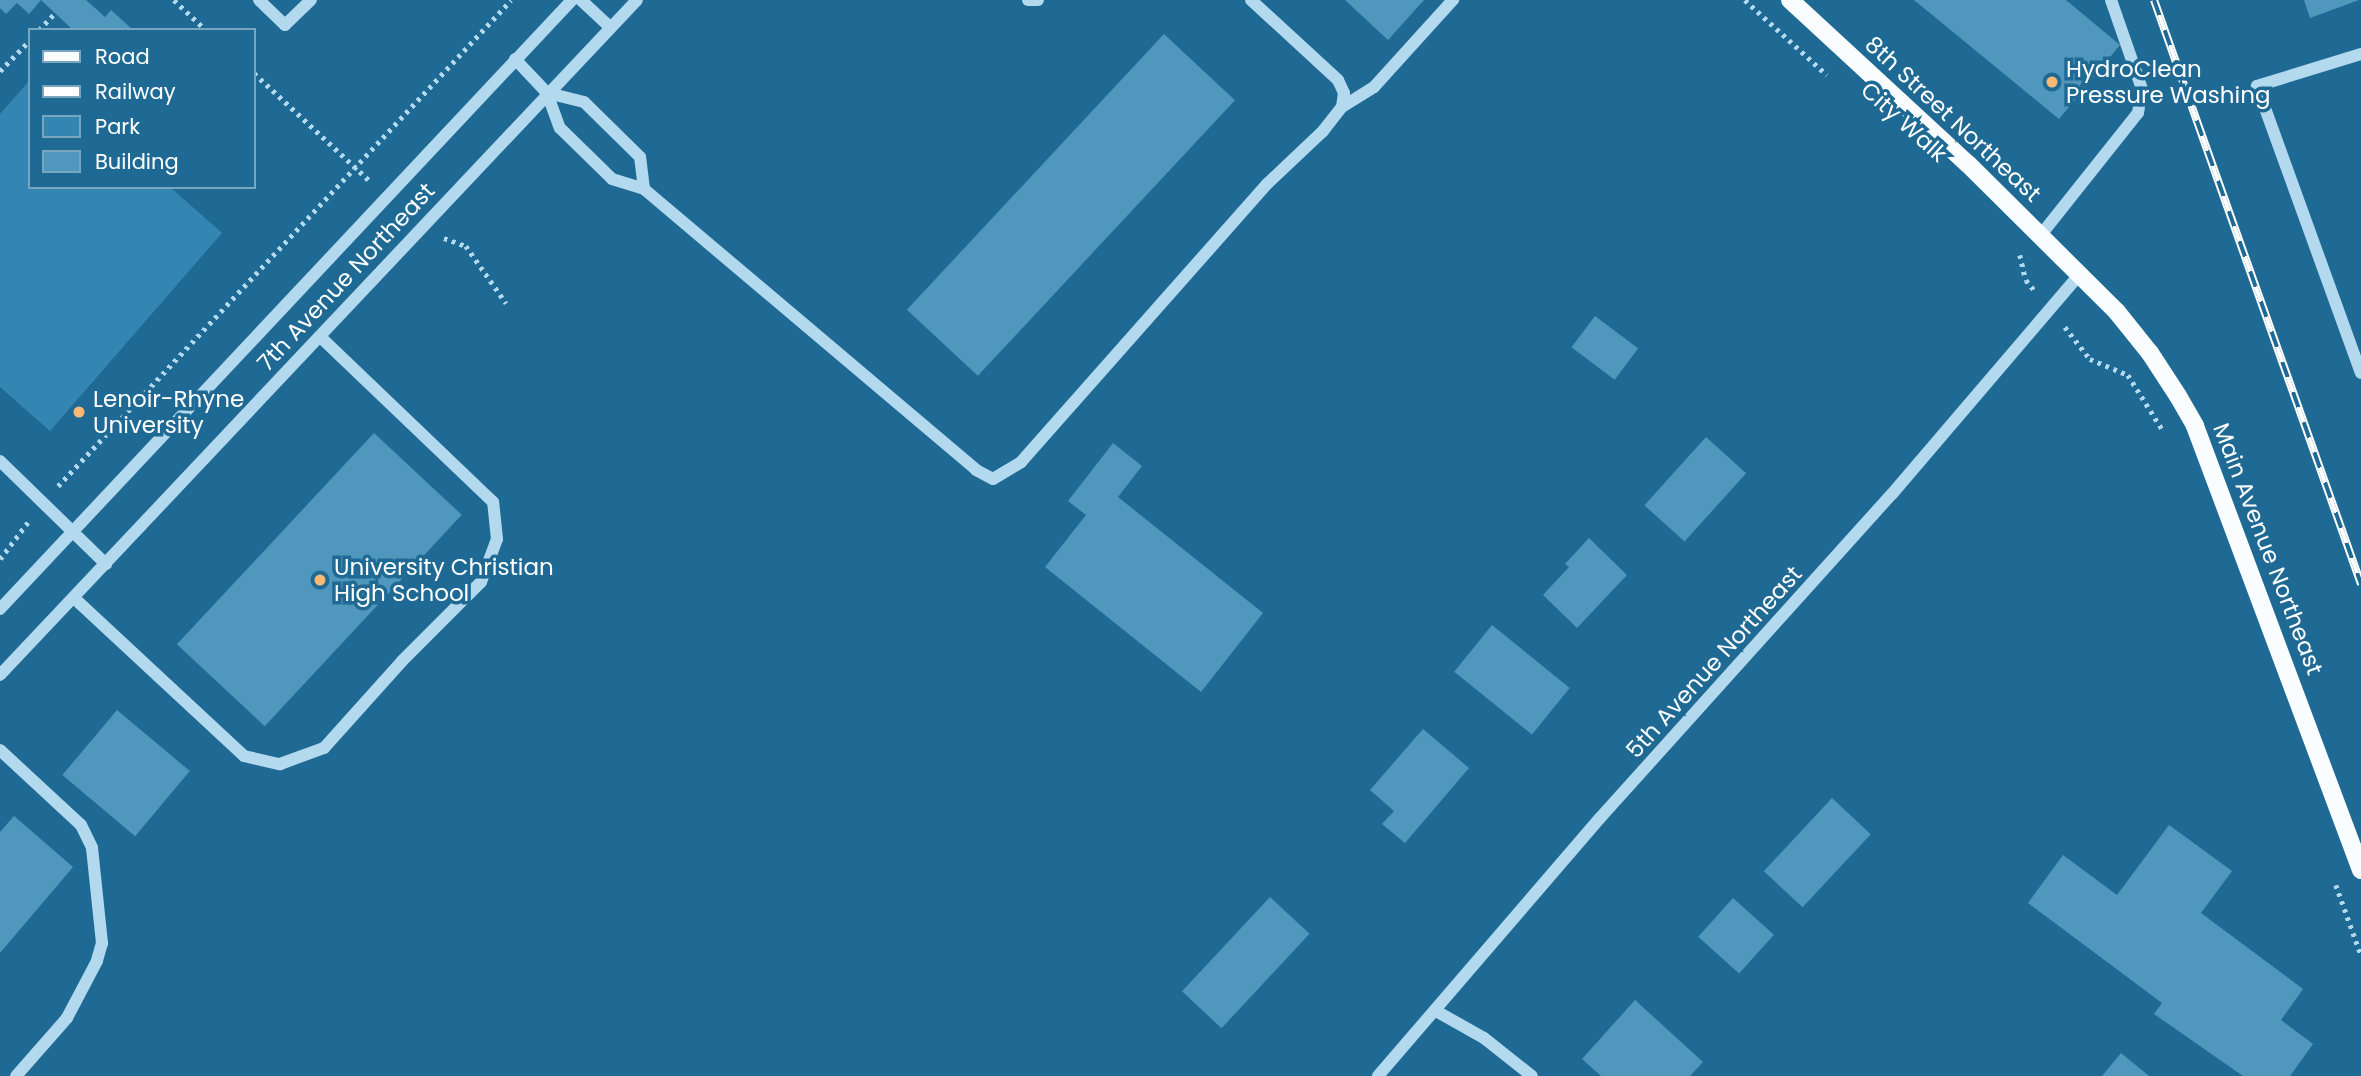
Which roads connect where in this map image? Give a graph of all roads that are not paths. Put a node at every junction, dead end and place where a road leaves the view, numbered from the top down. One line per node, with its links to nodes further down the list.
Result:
1 (259, 0): 2 (street)
2 (311, 0)
3 (572, 0): 14 (street, 7th Avenue Northeast)
4 (581, 0): 12 (street)
5 (637, 0): 12 (street, 7th Avenue Northeast)
6 (1028, 0): 7 (street)
7 (1038, 0)
8 (1251, 0): 16 (street)
9 (1452, 0): 16 (street)
10 (1790, 0): 18 (main road, 8th Street Northeast)
11 (2111, 0): 18 (street)
12 (610, 27): 15 (street, 7th Avenue Northeast)
13 (2361, 54): 21 (street)
14 (515, 59): 15 (street); 23 (street, 7th Avenue Northeast)
15 (547, 93): 17 (street); 17 (street); 20 (street, 7th Avenue Northeast)
16 (1342, 107): 17 (street)
17 (644, 189)
18 (2040, 236): 19 (main road, 8th Street Northeast)
19 (2080, 274): 29 (main road, Main Avenue Northeast); 30 (street, 5th Avenue Northeast)
20 (319, 336): 24 (street, 7th Avenue Northeast); 25 (street)
21 (2361, 373)
22 (0, 461): 23 (street)
23 (73, 531): 24 (street); 26 (street, 7th Avenue Northeast)
24 (106, 564): 25 (street, 7th Avenue Northeast)
25 (74, 598): 27 (street, 7th Avenue Northeast)
26 (0, 609)
27 (0, 675)
28 (0, 750): 31 (street)
29 (2361, 870)
30 (1436, 1011): 32 (street, 5th Avenue Northeast); 33 (street)
31 (16, 1076)
32 (1378, 1076)
33 (1532, 1076)

